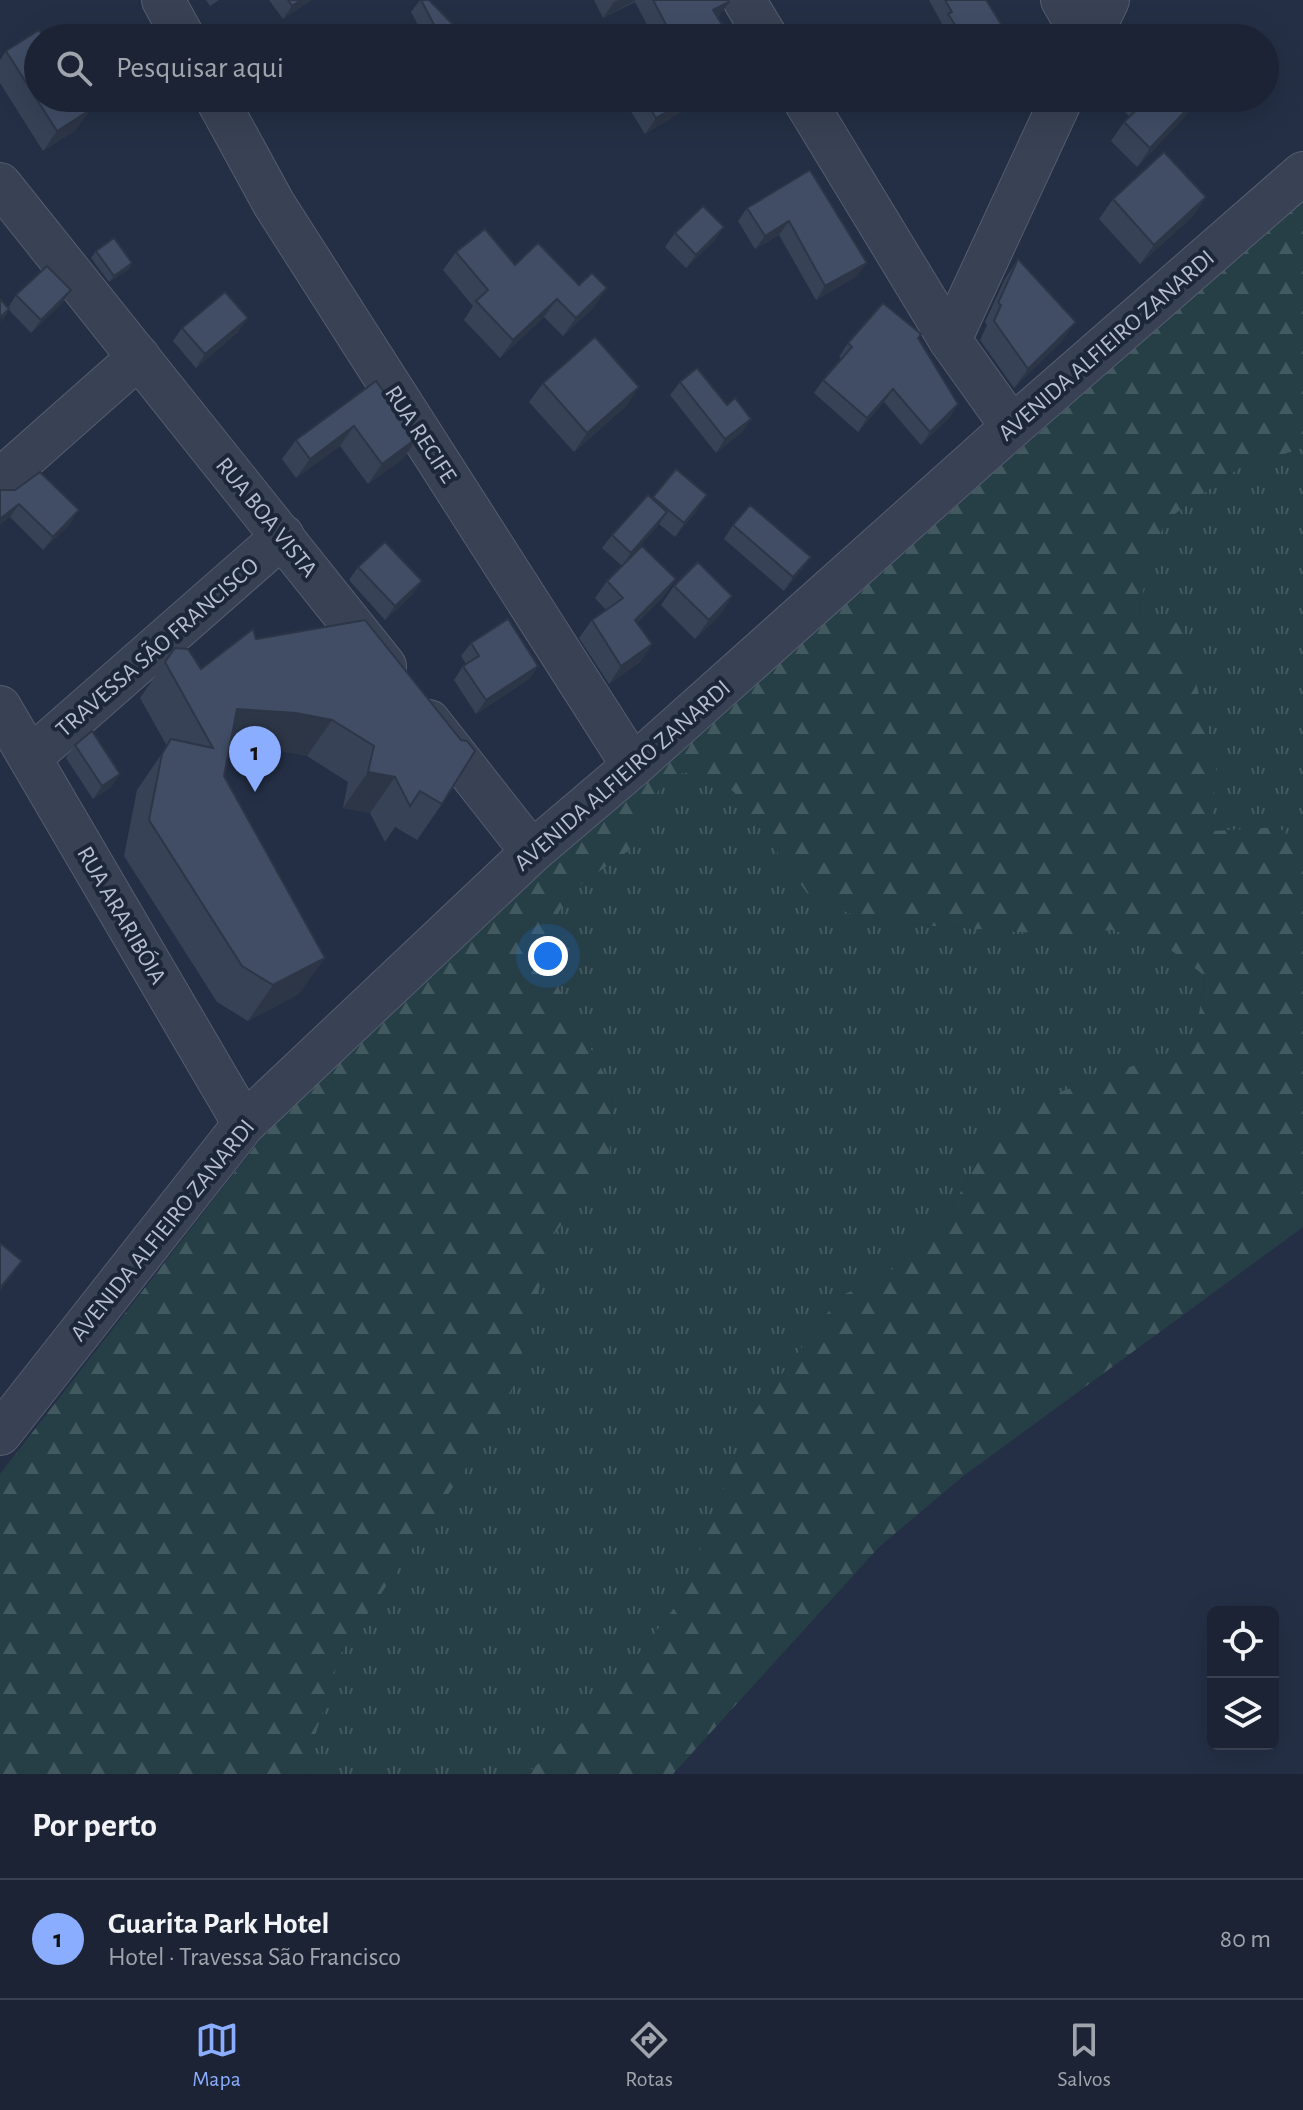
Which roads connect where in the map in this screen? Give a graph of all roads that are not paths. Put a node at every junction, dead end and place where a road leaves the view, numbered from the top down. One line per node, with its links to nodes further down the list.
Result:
1 (163, 0): 5 (street)
2 (744, 0): 6 (street)
3 (1062, 0): 7 (street)
4 (1108, 0): 8 (street)
5 (176, 24)
6 (759, 24)
7 (1078, 24)
8 (1095, 24)
9 (224, 112): 21 (street, RUA RECIFE)
10 (812, 112): 14 (street)
11 (1056, 112): 14 (street)
12 (1303, 173): 16 (street, AVENIDA ALFIEIRO ZANARDI)
13 (0, 184): 15 (street, RUA BOA VISTA)
14 (950, 340): 16 (street)
15 (139, 357): 17 (street); 18 (street, RUA BOA VISTA)
16 (1012, 427): 21 (street, AVENIDA ALFIEIRO ZANARDI)
17 (0, 480)
18 (283, 536): 20 (street, TRAVESSA SÃO FRANCISCO); 22 (street, RUA BOA VISTA)
19 (0, 707): 20 (street, RUA ARARIBÓIA)
20 (31, 757): 23 (street, RUA ARARIBÓIA)
21 (633, 766): 22 (street, AVENIDA ALFIEIRO ZANARDI)
22 (532, 852): 23 (street, AVENIDA ALFIEIRO ZANARDI)
23 (244, 1124): 24 (street, AVENIDA ALFIEIRO ZANARDI)
24 (0, 1434)

